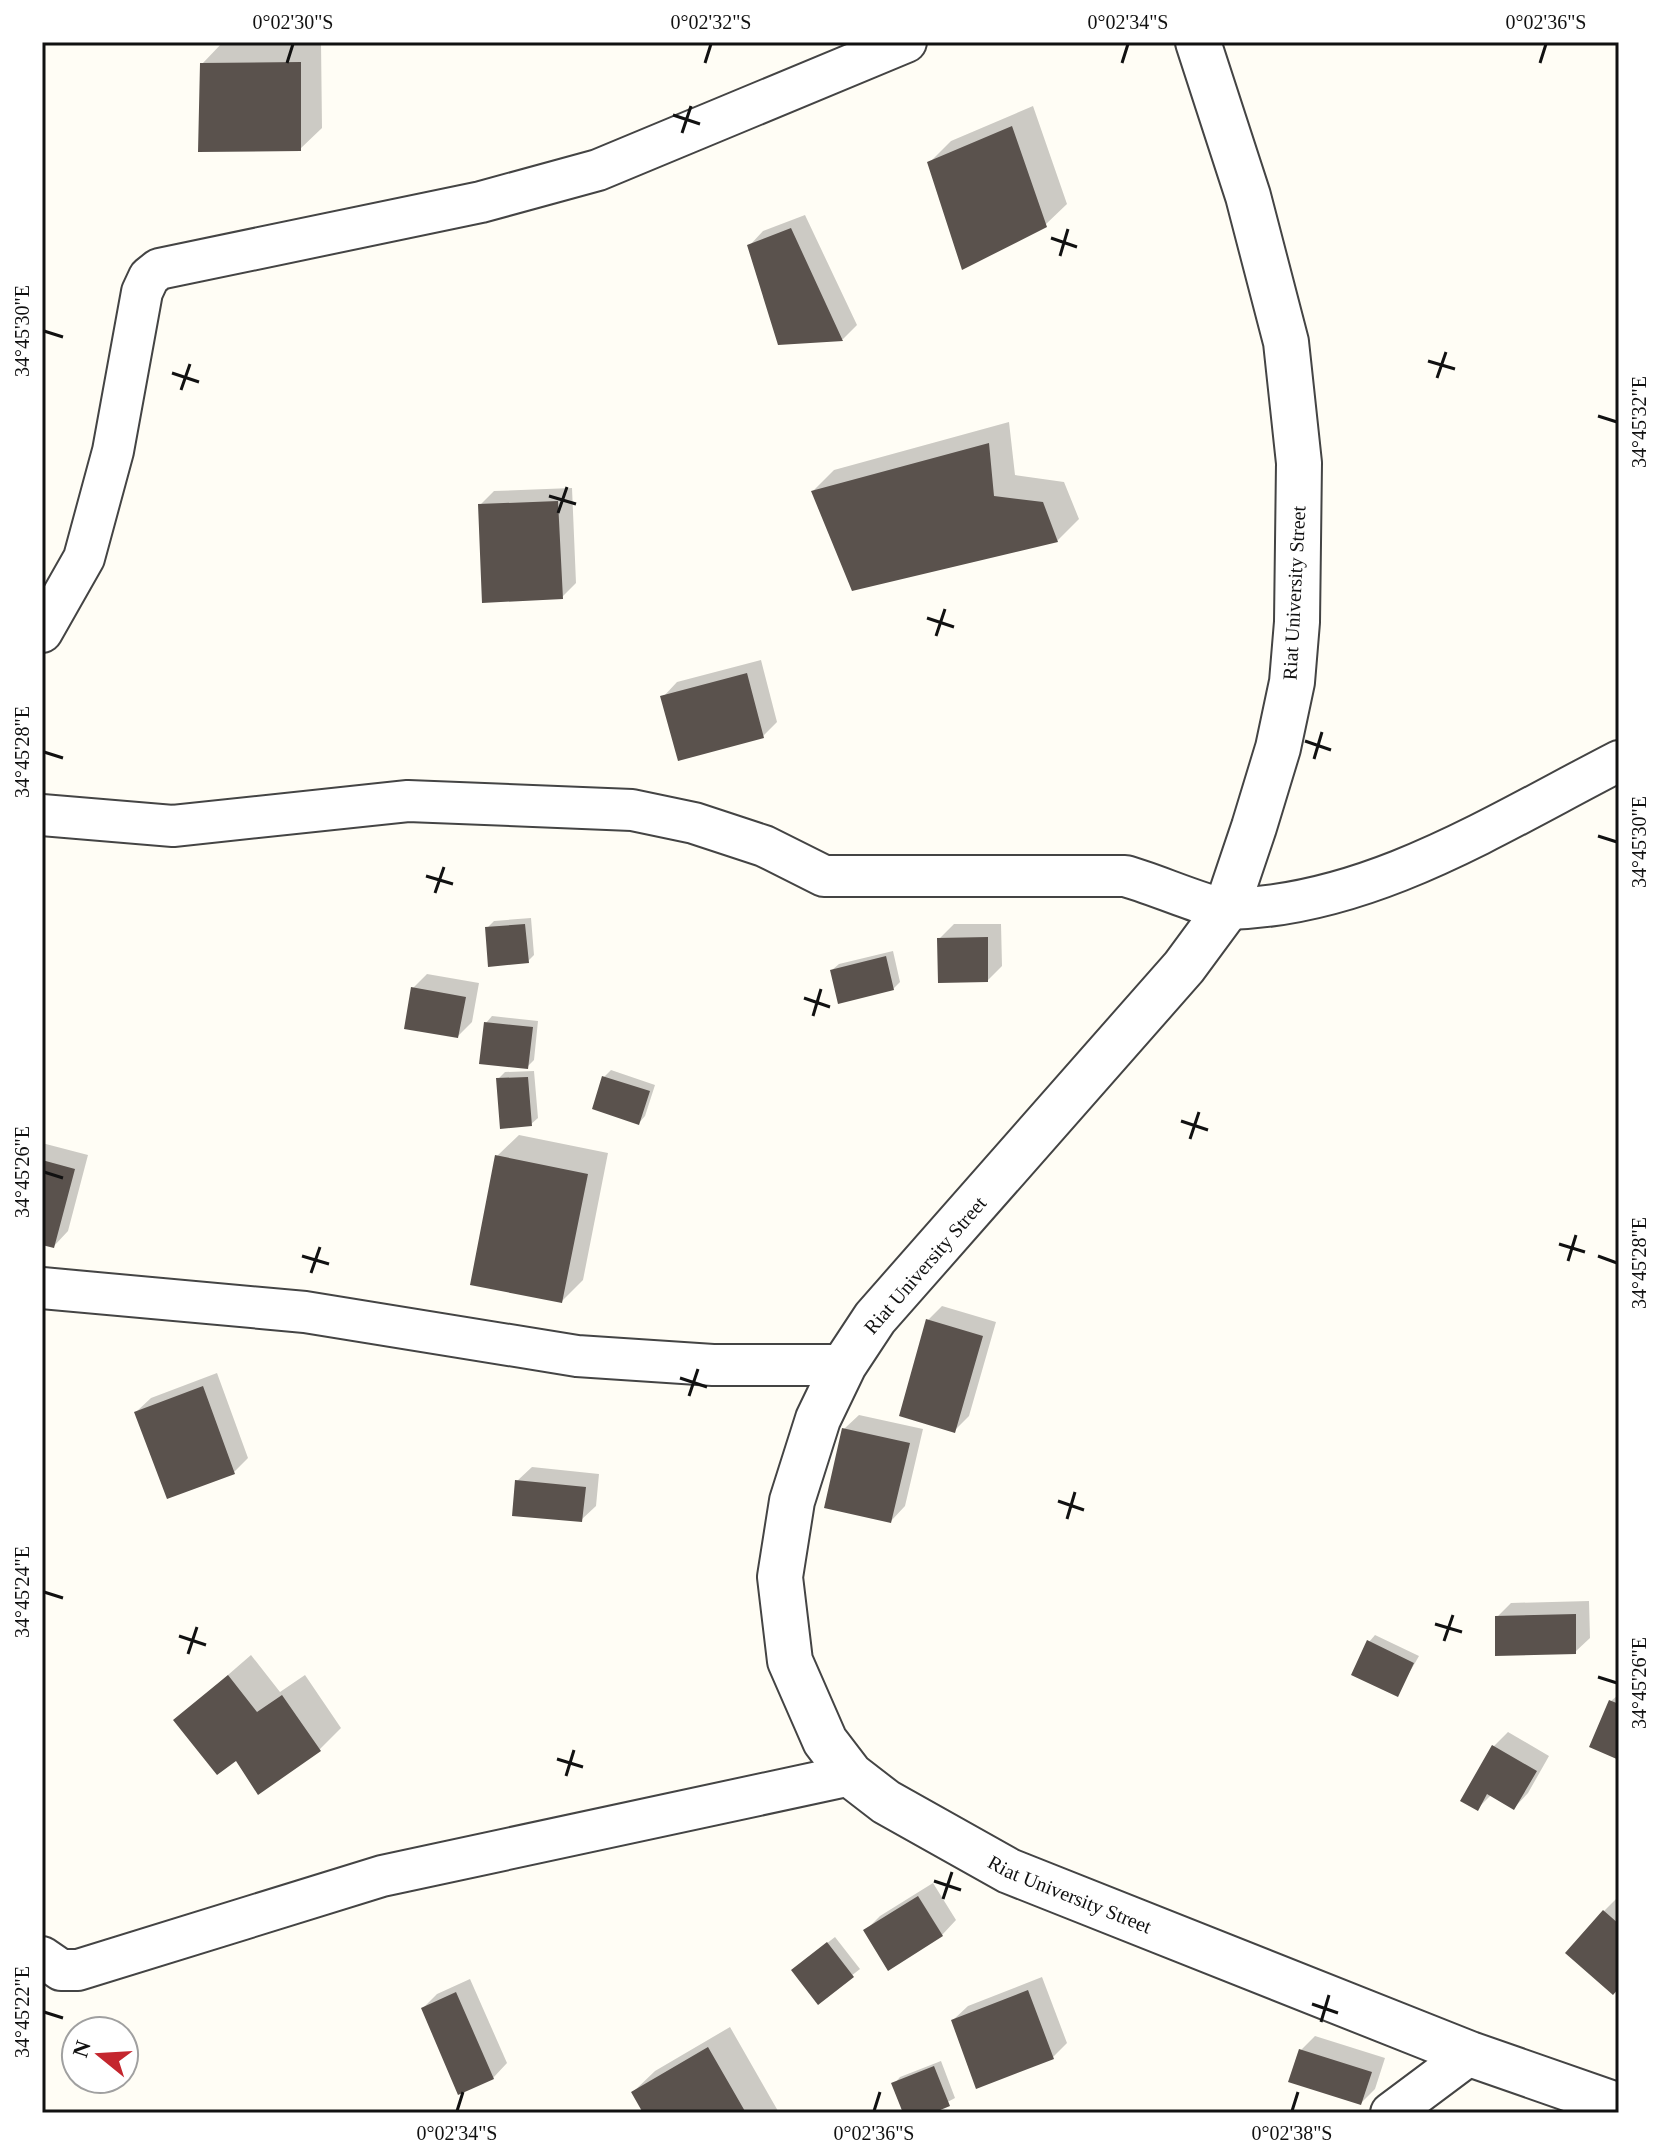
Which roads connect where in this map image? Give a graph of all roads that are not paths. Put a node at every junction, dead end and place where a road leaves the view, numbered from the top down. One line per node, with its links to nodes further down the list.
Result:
1 (906, 42): 3 (street)
2 (1198, 42): 6 (street, Riat University Street)
3 (42, 632)
4 (1619, 761): 6 (street)
5 (42, 815): 6 (street)
6 (1226, 910): 8 (street, Riat University Street)
7 (42, 1288): 8 (street)
8 (844, 1365): 9 (street, Riat University Street)
9 (851, 1775): 10 (street); 11 (street, Riat University Street)
10 (42, 1957)
11 (1470, 2054): 12 (street, Riat University Street); 13 (street)
12 (1619, 2106)
13 (1391, 2113)

